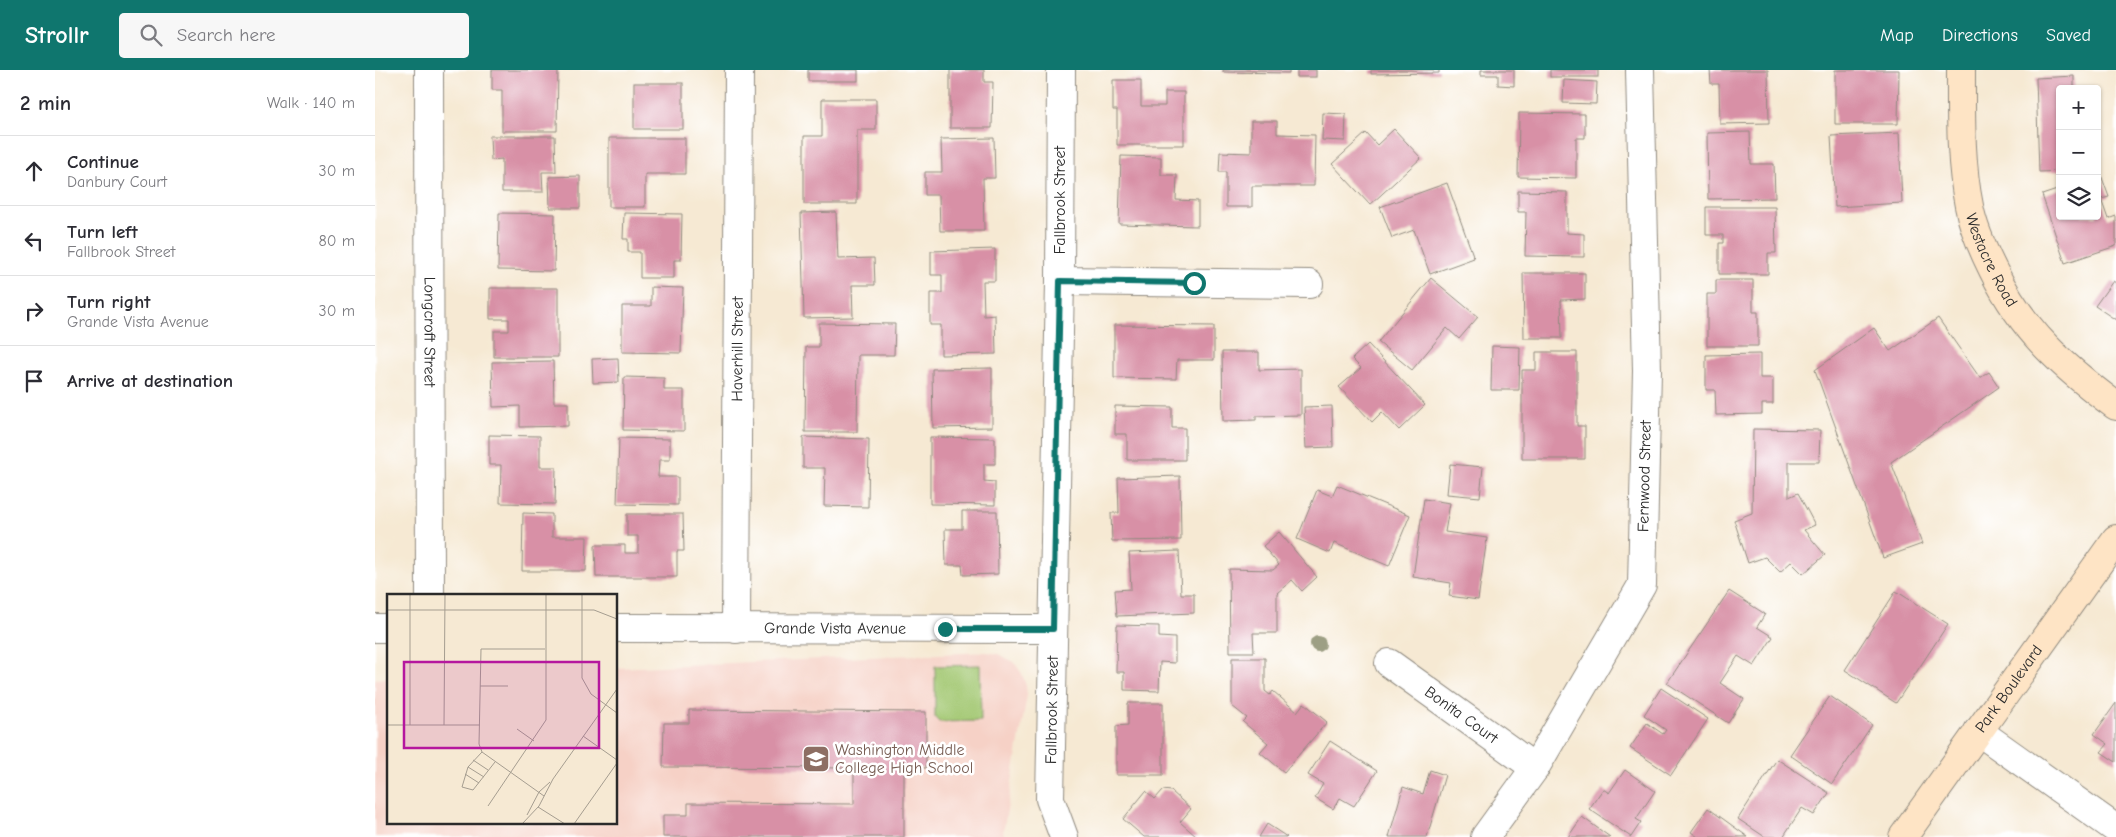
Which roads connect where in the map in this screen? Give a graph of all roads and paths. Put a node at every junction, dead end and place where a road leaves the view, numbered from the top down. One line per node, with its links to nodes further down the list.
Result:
1 (429, 70): 10 (street, Longcroft Street)
2 (739, 70): 12 (street, Haverhill Street)
3 (1061, 70): 6 (street, Fallbrook Street)
4 (1640, 70): 16 (street, Fernwood Street)
5 (1961, 70): 8 (street, Westacre Road)
6 (1060, 281): 7 (street); 13 (street, Fallbrook Street)
7 (1309, 284)
8 (2116, 406)
9 (2116, 539): 15 (street, Park Boulevard)
10 (430, 594)
11 (617, 628): 12 (street, Grande Vista Avenue)
12 (736, 629): 13 (street, Grande Vista Avenue)
13 (1053, 629): 18 (street, Fallbrook Street)
14 (1389, 662): 16 (street, Bonita Court)
15 (1978, 731): 17 (street); 20 (street, Park Boulevard)
16 (1535, 768): 19 (street, Fernwood Street)
17 (2116, 829)
18 (1064, 837)
19 (1485, 837)
20 (1903, 837)

